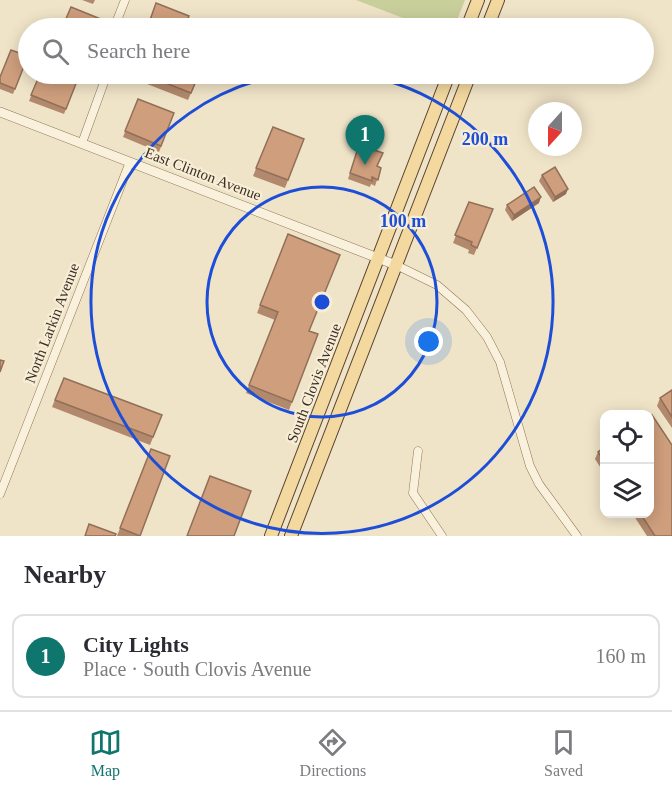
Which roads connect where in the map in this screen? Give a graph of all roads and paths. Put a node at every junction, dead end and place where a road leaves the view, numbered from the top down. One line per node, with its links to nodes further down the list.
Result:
1 (125, 0): 4 (street)
2 (478, 0): 5 (main road)
3 (498, 0): 6 (main road)
4 (118, 18)
5 (471, 18)
6 (491, 18)
7 (103, 84): 11 (street)
8 (445, 84): 13 (main road, South Clovis Avenue)
9 (466, 84): 14 (main road)
10 (0, 112): 11 (street, East Clinton Avenue)
11 (82, 143): 12 (street, East Clinton Avenue)
12 (129, 162): 13 (street, East Clinton Avenue); 16 (street, North Larkin Avenue)
13 (378, 258): 14 (street, East Clinton Avenue); 17 (main road, South Clovis Avenue)
14 (396, 265): 18 (main road); 20 (street)
15 (418, 451): 19 (street)
16 (0, 494)
17 (271, 536)
18 (291, 536)
19 (442, 536)
20 (577, 536)

